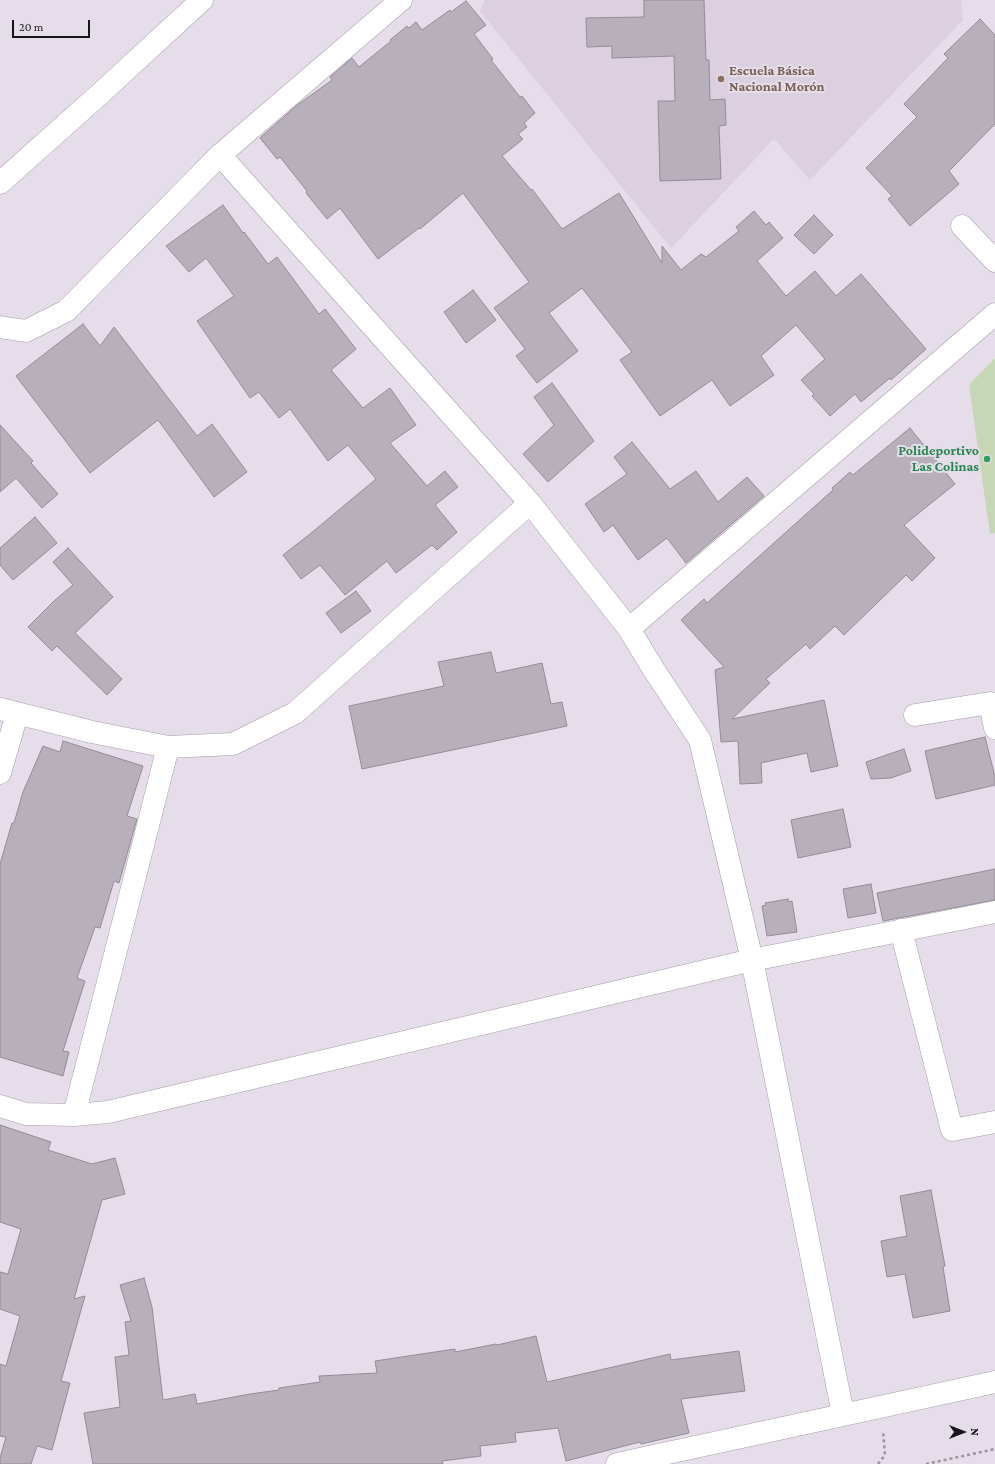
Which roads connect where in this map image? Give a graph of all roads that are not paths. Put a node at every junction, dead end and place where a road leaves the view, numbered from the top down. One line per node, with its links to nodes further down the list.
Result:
1 (202, 0): 4 (street)
2 (401, 0): 3 (street)
3 (220, 155): 8 (street); 9 (street)
4 (0, 183)
5 (962, 226): 6 (street)
6 (995, 262)
7 (995, 314): 10 (street)
8 (0, 327)
9 (530, 504): 10 (street); 14 (street)
10 (629, 629): 18 (street)
11 (8, 712): 14 (street); 15 (street)
12 (915, 715): 13 (street)
13 (995, 728)
14 (168, 747): 20 (street)
15 (0, 773)
16 (995, 912): 17 (street)
17 (901, 930): 18 (street); 21 (street)
18 (752, 960): 20 (street); 23 (street)
19 (0, 1106): 20 (street)
20 (74, 1116)
21 (995, 1122)
22 (995, 1382): 23 (street)
23 (843, 1414): 24 (street)
24 (617, 1464)

